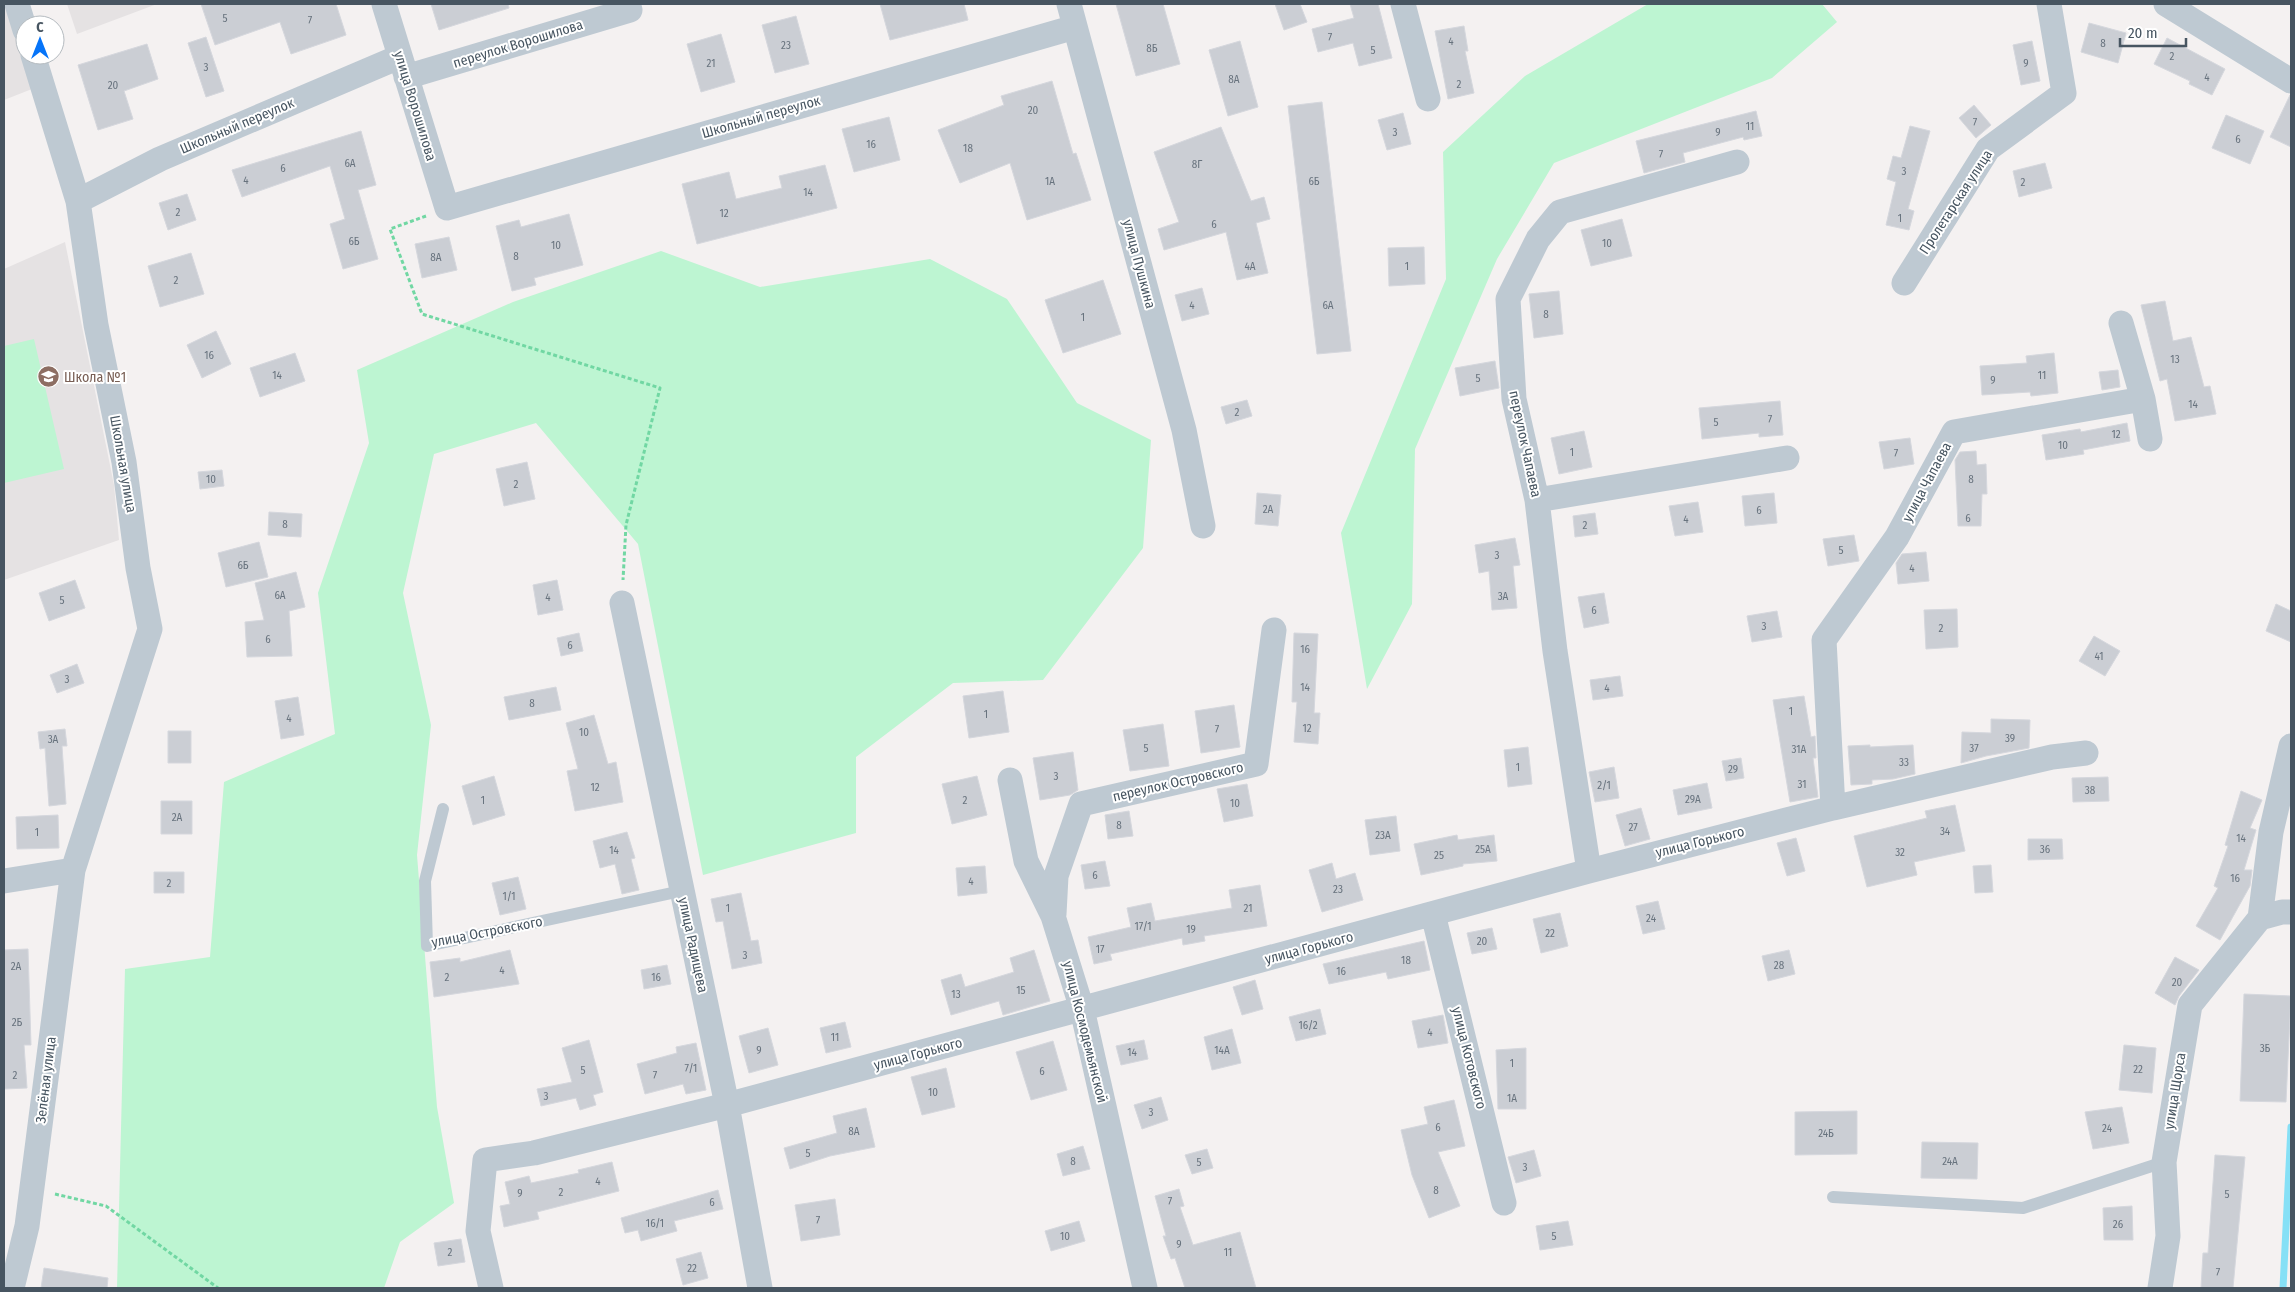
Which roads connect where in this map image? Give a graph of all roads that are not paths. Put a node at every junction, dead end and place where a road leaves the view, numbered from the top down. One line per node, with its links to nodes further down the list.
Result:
1 (384, 4): 8 (street, улица Ворошилова)
2 (1403, 4): 10 (street)
3 (2049, 4): 14 (street, Пролетарская улица)
4 (2166, 4): 9 (street)
5 (629, 7): 8 (street, переулок Ворошилова)
6 (1072, 15): 13 (street, Школьный переулок); 20 (street, улица Пушкина)
7 (36, 65): 12 (street, Школьная улица)
8 (403, 67): 12 (street, Школьный переулок); 13 (street, улица Ворошилова)
9 (2291, 81)
10 (1428, 99)
11 (1737, 162): 19 (street, переулок Чапаева)
12 (78, 201): 28 (street, Школьная улица)
13 (447, 208)
14 (1904, 283)
15 (2122, 323): 16 (street)
16 (2143, 399): 17 (street); 26 (street, улица Чапаева)
17 (2150, 439)
18 (1787, 458): 19 (street)
19 (1537, 500): 29 (street, переулок Чапаева)
20 (1203, 526)
21 (622, 603): 31 (street, улица Радищева)
22 (1274, 630): 34 (street, переулок Островского)
23 (2291, 746): 35 (street)
24 (2086, 753): 26 (street, улица Горького)
25 (1010, 780): 34 (street, улица Космодемьянской)
26 (1834, 808): 29 (street, улица Горького)
27 (443, 810): 31 (lane, улица Островского)
28 (73, 870): 30 (street); 41 (street, Зелёная улица)
29 (1589, 870): 33 (street, улица Горького)
30 (4, 881)
31 (681, 891): 37 (street, улица Радищева)
32 (2291, 912): 35 (street)
33 (1433, 914): 36 (street, улица Горького); 40 (street, улица Котовского)
34 (1053, 916): 36 (street, улица Космодемьянской)
35 (2260, 918): 38 (street, улица Щорса)
36 (1082, 1009): 37 (street, улица Горького); 44 (street, улица Космодемьянской)
37 (727, 1105): 42 (street, улица Горького); 43 (street, улица Радищева)
38 (2164, 1162): 39 (lane); 45 (street, улица Щорса)
39 (1833, 1197)
40 (1504, 1203)
41 (12, 1288)
42 (491, 1288)
43 (760, 1288)
44 (1145, 1288)
45 (2160, 1288)

